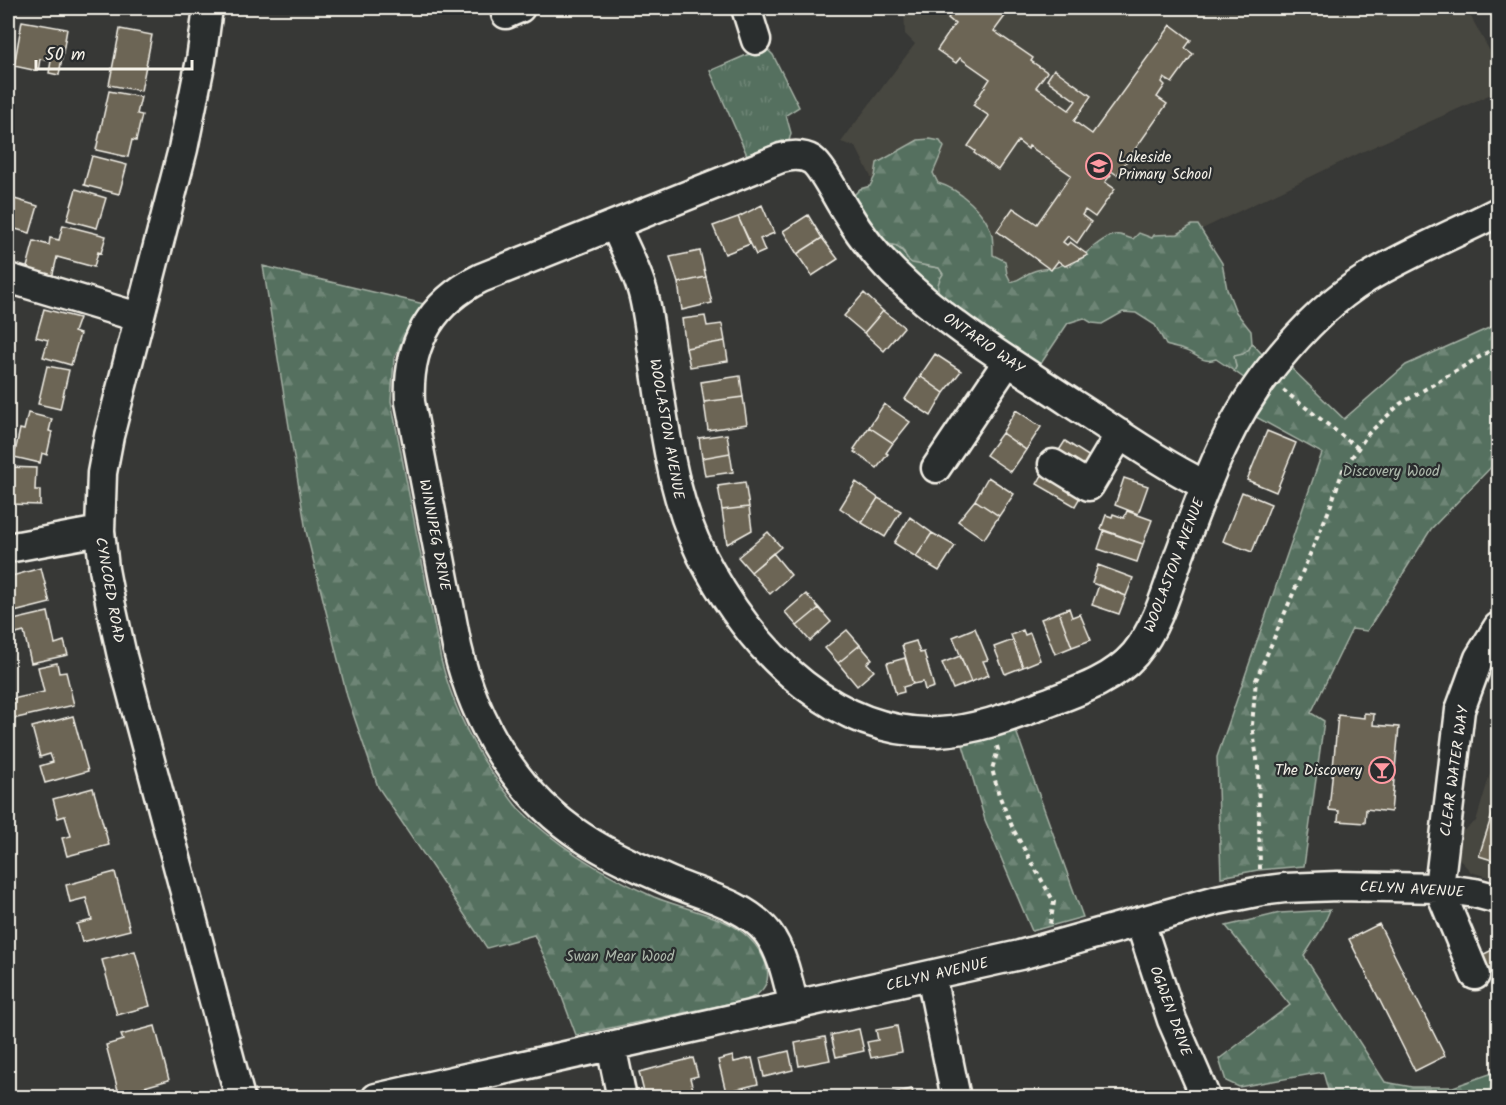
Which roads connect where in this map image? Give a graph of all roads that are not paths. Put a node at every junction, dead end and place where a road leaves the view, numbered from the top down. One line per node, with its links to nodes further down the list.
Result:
1 (204, 8): 8 (street, CYNCOED ROAD)
2 (746, 8): 3 (street)
3 (756, 40)
4 (805, 157): 6 (street, WINNIPEG DRIVE); 9 (street, ONTARIO WAY)
5 (1498, 212): 13 (street, WOOLASTON AVENUE)
6 (615, 225): 13 (street, WOOLASTON AVENUE); 22 (street, WINNIPEG DRIVE)
7 (8, 278): 8 (street)
8 (138, 317): 14 (street, CYNCOED ROAD)
9 (1008, 361): 10 (street, ONTARIO WAY); 12 (street)
10 (1120, 434): 11 (street); 13 (street, ONTARIO WAY)
11 (1053, 464)
12 (936, 468)
13 (1205, 485)
14 (100, 531): 15 (street); 24 (street, CYNCOED ROAD)
15 (8, 548)
16 (1498, 627): 17 (street, CLEAR WATER WAY)
17 (1439, 888): 18 (street, CELYN AVENUE); 19 (street, CELYN AVENUE); 20 (street)
18 (1498, 899)
19 (1140, 922): 21 (street, CELYN AVENUE); 28 (street, OGWEN DRIVE)
20 (1475, 975)
21 (931, 976): 22 (street, CELYN AVENUE); 27 (street)
22 (795, 1006): 23 (street, CELYN AVENUE)
23 (611, 1046): 25 (street, CELYN AVENUE); 26 (street)
24 (240, 1098)
25 (376, 1098)
26 (622, 1098)
27 (956, 1098)
28 (1206, 1098)

